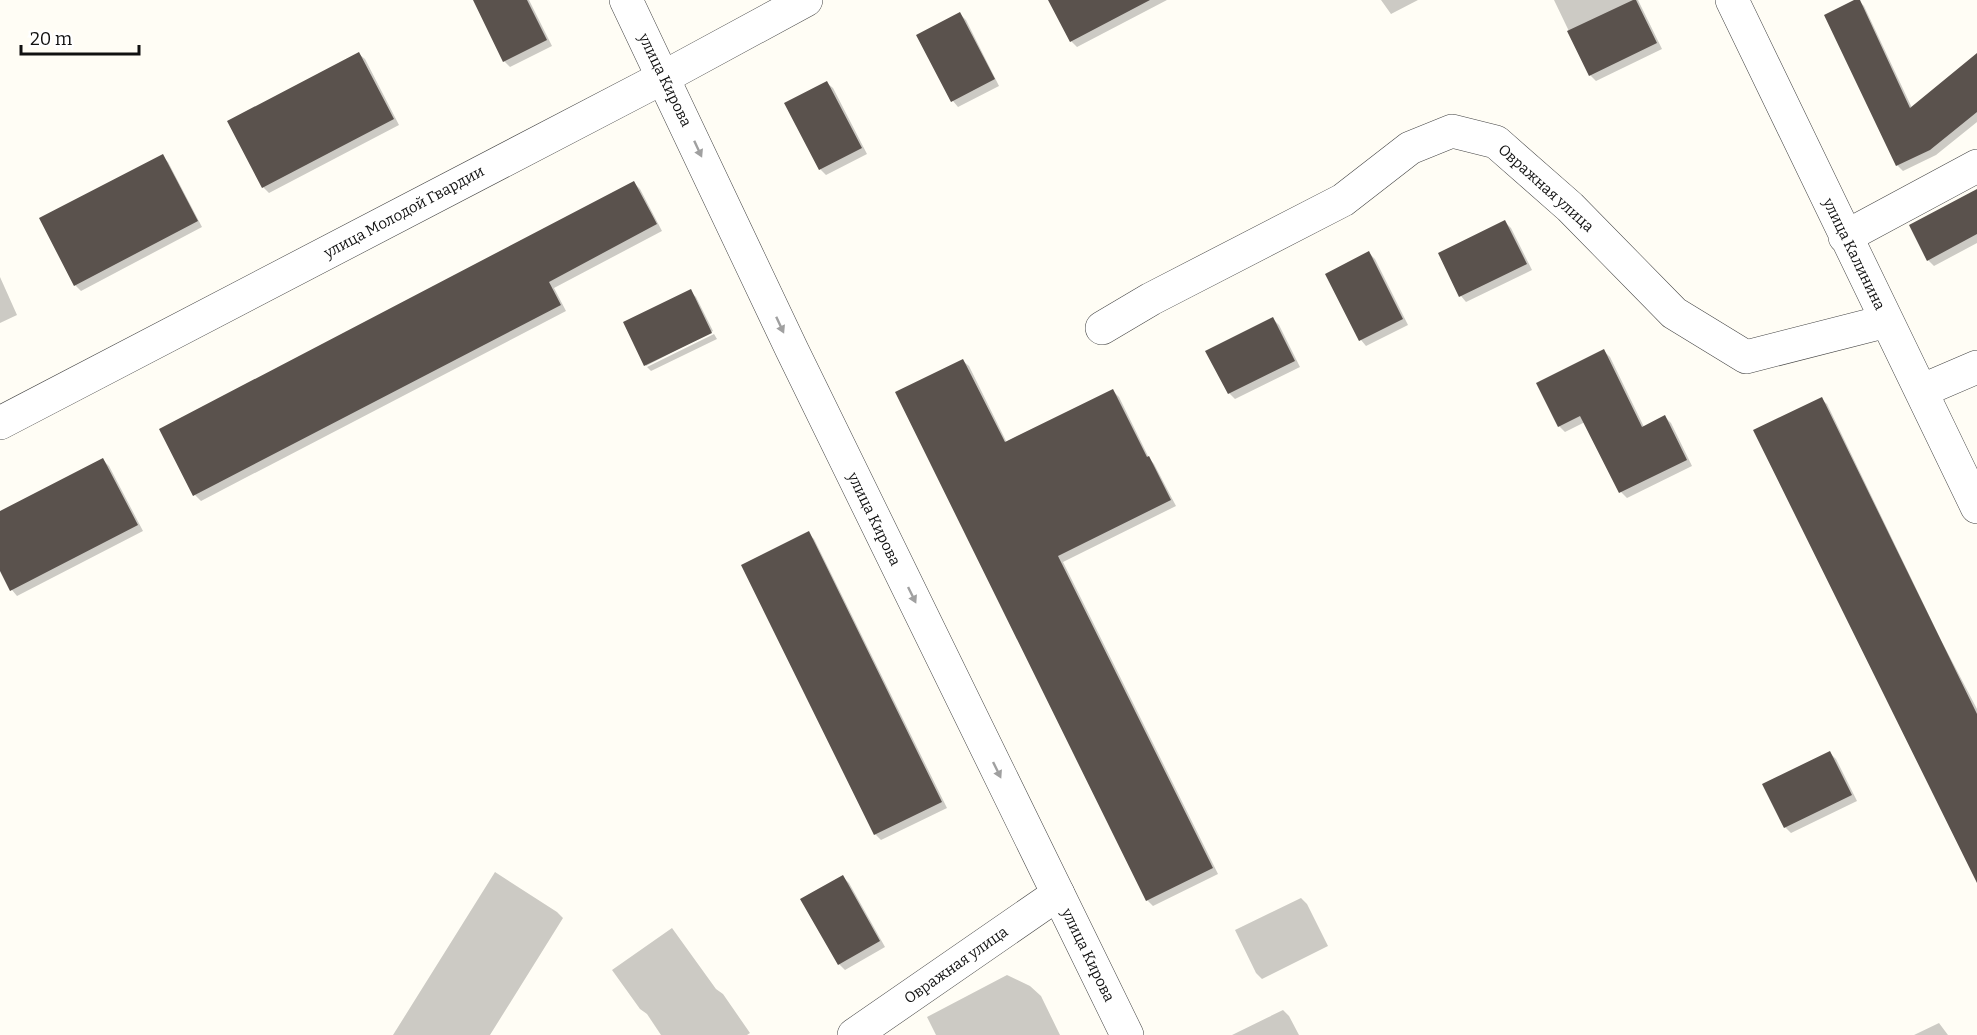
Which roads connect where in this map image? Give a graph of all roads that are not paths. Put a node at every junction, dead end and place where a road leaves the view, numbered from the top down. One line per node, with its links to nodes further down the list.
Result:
1 (626, 0): 4 (street, улица Кирова)
2 (806, 0): 4 (street, улица Молодой Гвардии)
3 (1732, 0): 6 (street, улица Калинина)
4 (664, 76): 11 (street, улица Молодой Гвардии); 13 (street, улица Кирова, one-way to 13)
5 (1977, 166): 6 (street)
6 (1845, 237): 7 (street, улица Калинина)
7 (1887, 321): 8 (street, Овражная улица); 10 (street, улица Калинина)
8 (1102, 328)
9 (1977, 367): 10 (street)
10 (1921, 391): 12 (street, улица Калинина)
11 (0, 423)
12 (1977, 507)
13 (1058, 894): 14 (street, Овражная улица); 15 (street, улица Кирова)
14 (854, 1035)
15 (1127, 1035)

